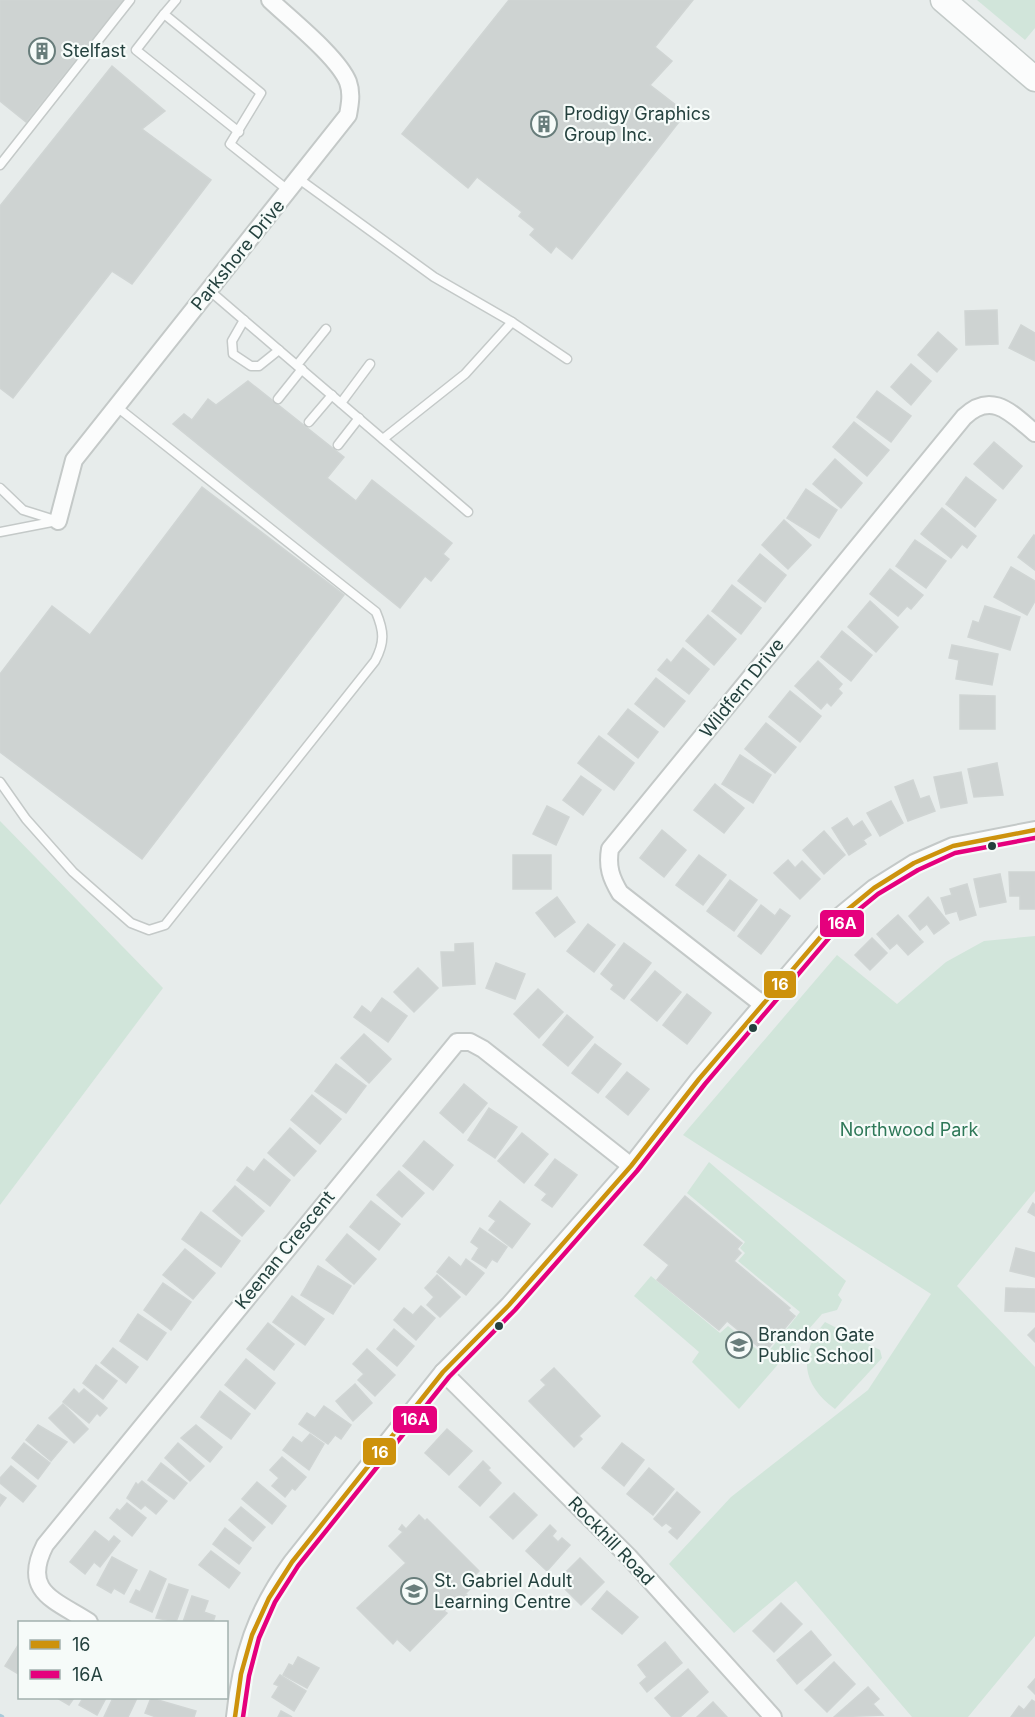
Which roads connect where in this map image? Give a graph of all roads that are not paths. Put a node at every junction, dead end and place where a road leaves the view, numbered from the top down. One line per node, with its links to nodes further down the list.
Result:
1 (130, 0): 8 (lane)
2 (176, 0): 5 (lane)
3 (270, 0): 9 (street, Parkshore Drive)
4 (943, 0): 6 (main road)
5 (164, 14): 7 (lane); 7 (lane)
6 (1035, 79)
7 (239, 132): 9 (lane)
8 (0, 165)
9 (294, 185): 10 (street, Parkshore Drive); 12 (lane)
10 (210, 291): 11 (lane); 21 (street, Parkshore Drive)
11 (244, 320): 14 (lane); 14 (lane)
12 (512, 322): 15 (lane); 25 (lane)
13 (326, 329): 17 (lane)
14 (279, 350): 17 (lane)
15 (567, 359)
16 (370, 364): 20 (lane)
17 (300, 367): 18 (lane); 19 (lane)
18 (332, 395): 20 (lane); 23 (lane)
19 (278, 399)
20 (341, 403): 22 (lane)
21 (117, 407): 29 (street, Parkshore Drive); 31 (lane)
22 (359, 418): 25 (lane); 26 (lane)
23 (309, 422)
24 (1035, 434): 33 (street, Wildfern Drive)
25 (383, 439): 28 (lane)
26 (338, 445)
27 (0, 488): 29 (lane)
28 (468, 512)
29 (58, 521): 30 (lane)
30 (0, 532)
31 (0, 782)
32 (1035, 830): 33 (street)
33 (762, 1004): 34 (street)
34 (631, 1166): 35 (street); 36 (street, Keenan Crescent)
35 (443, 1372): 37 (street); 39 (street, Rockhill Road)
36 (86, 1621)
37 (232, 1682): 38 (street)
38 (235, 1717)
39 (773, 1717)

